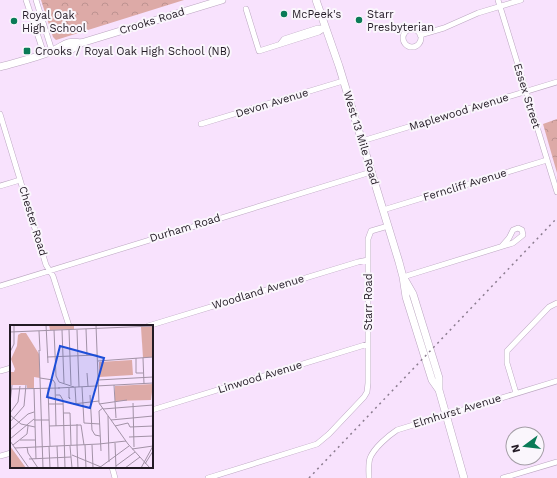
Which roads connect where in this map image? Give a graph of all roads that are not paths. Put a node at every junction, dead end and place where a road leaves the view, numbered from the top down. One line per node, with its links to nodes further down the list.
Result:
1 (26, 0): 10 (street)
2 (36, 0): 9 (street)
3 (222, 0): 13 (main road, Crooks Road)
4 (316, 0): 11 (main road, West 13 Mile Road)
5 (498, 0): 7 (street, Essex Street)
6 (521, 0): 7 (street)
7 (500, 7): 12 (street); 18 (street, Essex Street)
8 (246, 10): 11 (street)
9 (44, 24): 10 (street); 13 (street)
10 (35, 28): 14 (street)
11 (326, 28): 16 (main road, West 13 Mile Road)
12 (420, 35)
13 (52, 51): 14 (main road, Crooks Road)
14 (44, 54): 15 (main road, Crooks Road)
15 (0, 67)
16 (343, 81): 20 (street, Devon Avenue); 21 (main road, West 13 Mile Road)
17 (557, 82): 18 (street, Maplewood Avenue)
18 (526, 91): 21 (street, Maplewood Avenue); 22 (street, Essex Street)
19 (0, 114): 24 (street, Chester Road)
20 (201, 124)
21 (362, 141): 23 (main road, West 13 Mile Road)
22 (547, 160): 26 (street, Essex Street); 27 (street, Ferncliff Avenue)
23 (371, 172): 27 (main road, West 13 Mile Road); 31 (street, Durham Road)
24 (20, 180): 25 (street); 31 (street, Chester Road)
25 (0, 186)
26 (557, 192)
27 (383, 210): 28 (main road, West 13 Mile Road)
28 (388, 226): 30 (street, Starr Road); 32 (main road, West 13 Mile Road)
29 (502, 246): 32 (street)
30 (368, 260): 36 (street, Woodland Avenue); 37 (street, Starr Road)
31 (50, 270): 33 (street, Durham Road); 35 (street, Chester Road)
32 (403, 277): 43 (main road, West 13 Mile Road)
33 (0, 286)
34 (557, 303): 41 (street)
35 (69, 325)
36 (151, 325)
37 (368, 344): 42 (street, Linwood Avenue); 49 (street, Starr Road)
38 (10, 368): 39 (street)
39 (0, 371)
40 (557, 381): 41 (street, Elmhurst Avenue)
41 (516, 393): 43 (street, Elmhurst Avenue)
42 (153, 410)
43 (446, 415): 50 (street, Elmhurst Avenue); 51 (main road, West 13 Mile Road)
44 (10, 453): 45 (street)
45 (0, 456)
46 (557, 462): 52 (street)
47 (112, 468): 48 (street)
48 (115, 478)
49 (208, 478)
50 (369, 478)
51 (464, 478)
52 (503, 478)

